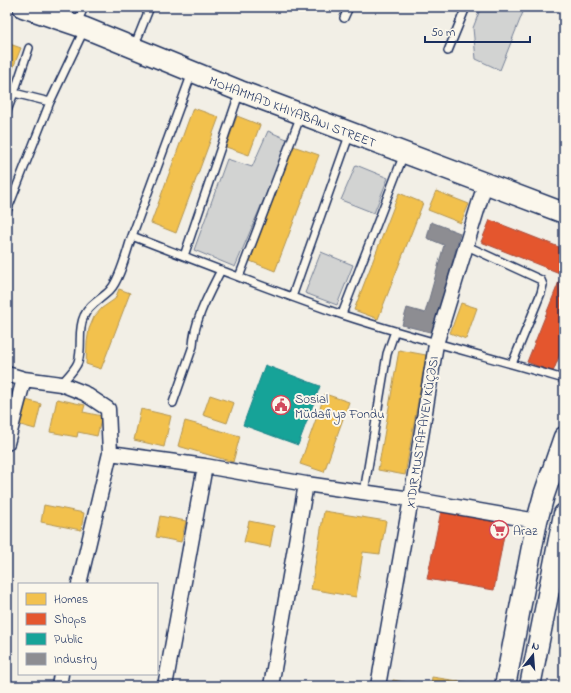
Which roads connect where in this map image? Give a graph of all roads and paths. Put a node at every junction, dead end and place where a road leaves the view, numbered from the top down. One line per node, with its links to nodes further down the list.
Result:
1 (24, 7): 7 (street, MOHAMMAD KHIYABANI STREET)
2 (84, 7): 7 (lane)
3 (150, 7): 9 (lane)
4 (349, 7): 6 (lane)
5 (466, 7): 10 (lane)
6 (344, 18)
7 (81, 26): 9 (street, MOHAMMAD KHIYABANI STREET); 14 (lane)
8 (29, 48): 13 (lane)
9 (134, 48): 11 (street, MOHAMMAD KHIYABANI STREET)
10 (448, 51)
11 (193, 72): 12 (street, MOHAMMAD KHIYABANI STREET); 22 (lane)
12 (240, 91): 16 (street, MOHAMMAD KHIYABANI STREET); 24 (lane)
13 (14, 93): 14 (lane); 15 (lane)
14 (50, 102): 20 (lane)
15 (7, 111)
16 (301, 114): 17 (street, MOHAMMAD KHIYABANI STREET); 26 (lane)
17 (350, 133): 18 (street, MOHAMMAD KHIYABANI STREET); 27 (lane)
18 (405, 154): 19 (street, MOHAMMAD KHIYABANI STREET); 28 (lane)
19 (485, 184): 21 (street, MOHAMMAD KHIYABANI STREET); 23 (street)
20 (7, 211)
21 (564, 213)
22 (132, 236): 24 (lane); 35 (lane)
23 (467, 246): 30 (street); 31 (lane)
24 (184, 256): 25 (lane)
25 (221, 270): 26 (lane); 36 (lane)
26 (240, 277): 27 (lane)
27 (292, 297): 28 (lane)
28 (342, 314): 29 (lane)
29 (395, 331): 30 (lane); 42 (lane)
30 (436, 344): 31 (lane); 43 (street)
31 (512, 364): 34 (lane)
32 (7, 374): 33 (street)
33 (24, 379): 35 (street); 37 (street)
34 (564, 379)
35 (61, 384): 39 (street)
36 (173, 403)
37 (8, 435)
38 (564, 437): 45 (street)
39 (110, 453): 40 (street); 46 (street)
40 (205, 466): 41 (street); 49 (street)
41 (306, 484): 42 (street); 50 (street)
42 (364, 492): 43 (street)
43 (411, 499): 45 (street); 51 (street)
44 (564, 514): 53 (street)
45 (537, 521): 52 (street)
46 (79, 583)
47 (61, 675): 48 (street)
48 (59, 686)
49 (165, 686)
50 (271, 686)
51 (378, 686)
52 (505, 686)
53 (530, 686)

